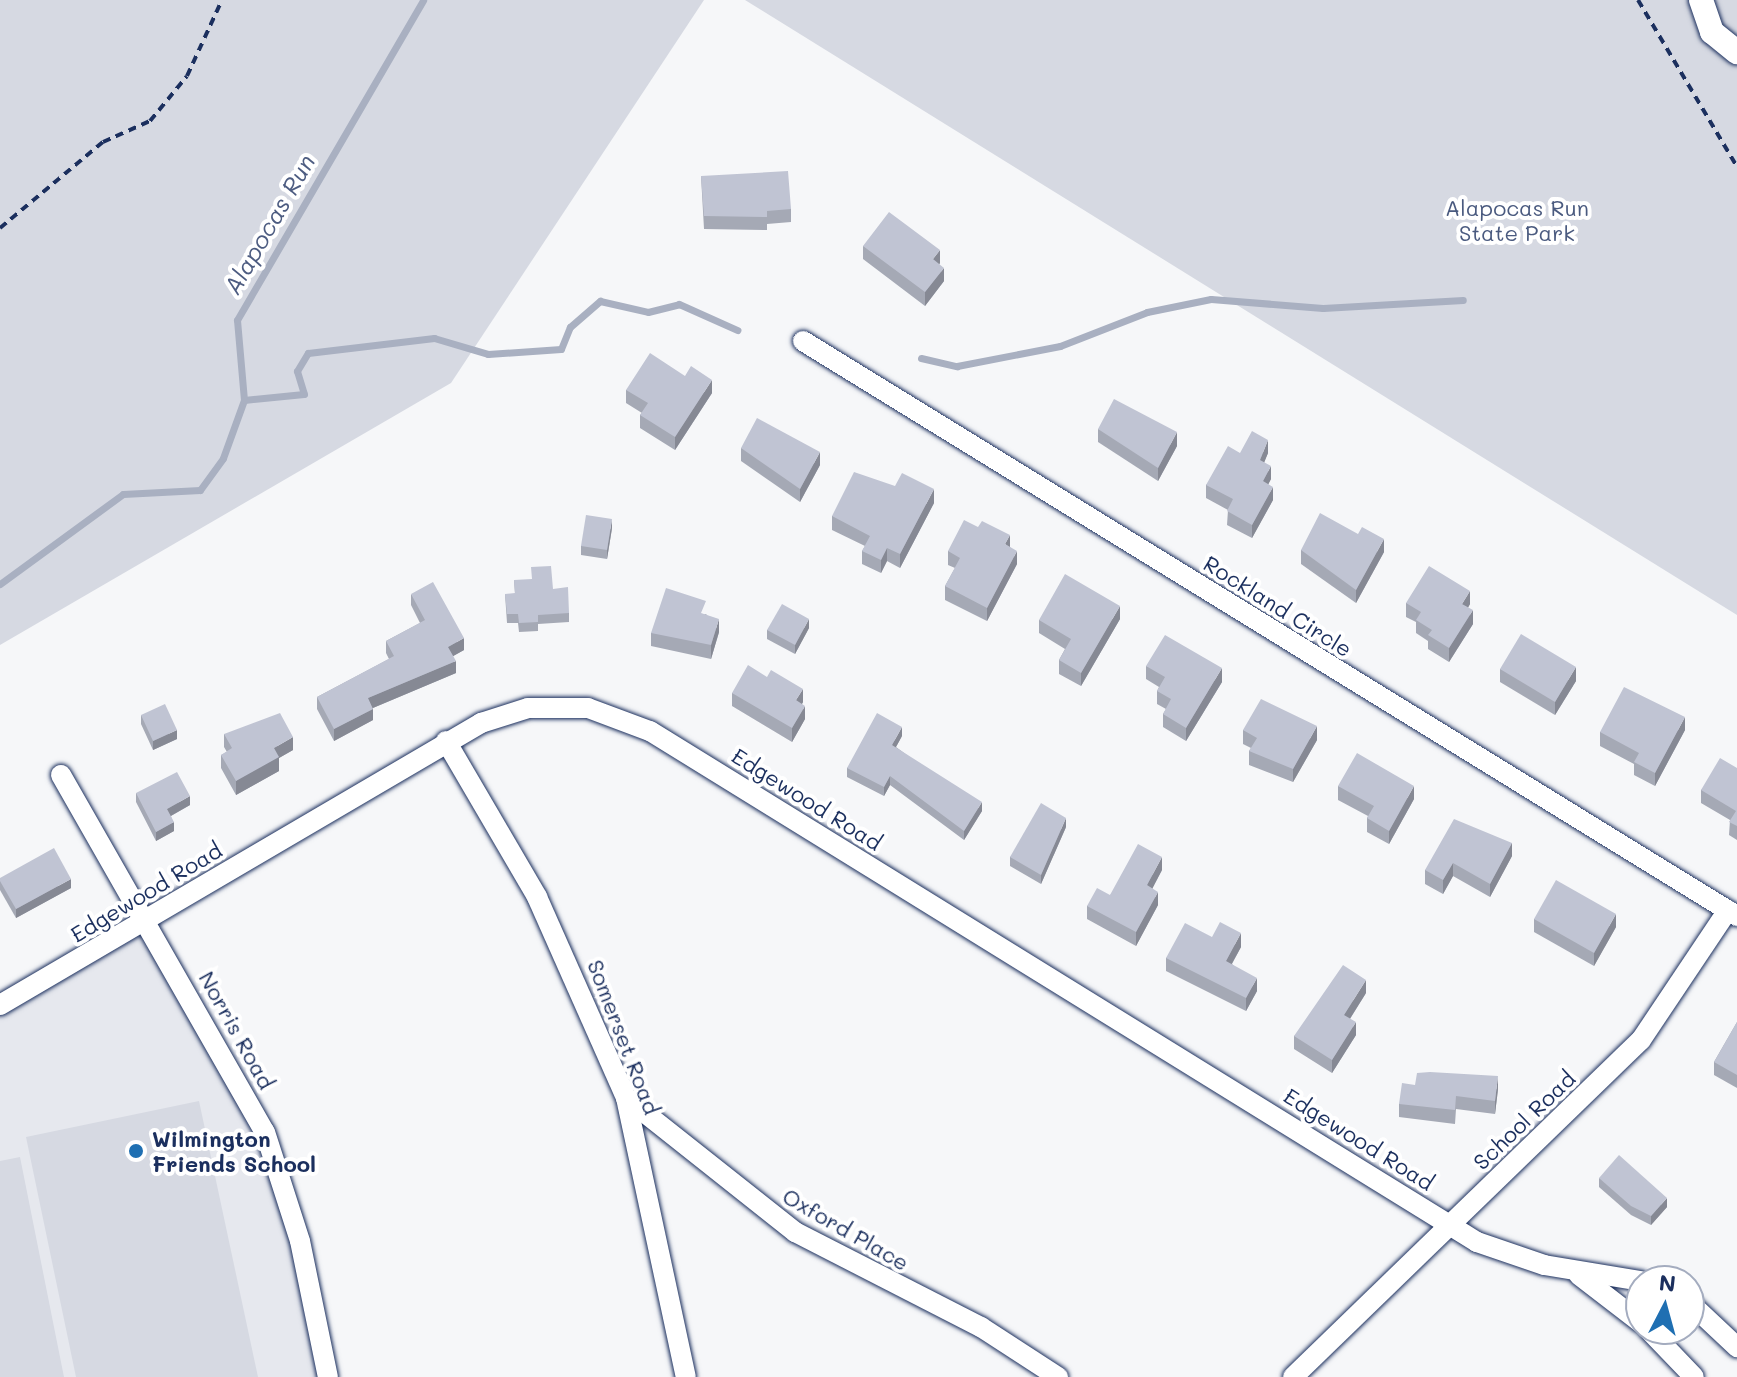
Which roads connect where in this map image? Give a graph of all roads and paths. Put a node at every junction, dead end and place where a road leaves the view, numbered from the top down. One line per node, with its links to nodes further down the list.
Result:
1 (222, 0): 6 (path)
2 (1638, 0): 5 (path)
3 (1701, 0): 4 (street)
4 (1737, 52)
5 (1737, 167)
6 (0, 228)
7 (803, 341): 10 (street, Rockland Circle)
8 (446, 741): 11 (street, Edgewood Road); 13 (street, Somerset Road); 14 (street, Edgewood Road)
9 (61, 775): 11 (street, Norris Road)
10 (1733, 913): 14 (street, School Road)
11 (146, 920): 12 (street, Edgewood Road); 21 (street, Norris Road)
12 (0, 1005)
13 (626, 1098): 22 (street, Somerset Road); 23 (street, Oxford Place)
14 (1451, 1224): 15 (street, Edgewood Road); 24 (street, School Road)
15 (1573, 1270): 16 (street, Edgewood Road); 17 (street, Edgewood Road)
16 (1625, 1278)
17 (1625, 1311)
18 (1705, 1317): 20 (street)
19 (1663, 1345): 25 (street)
20 (1737, 1347)
21 (328, 1377)
22 (686, 1377)
23 (1058, 1377)
24 (1293, 1377)
25 (1694, 1377)

